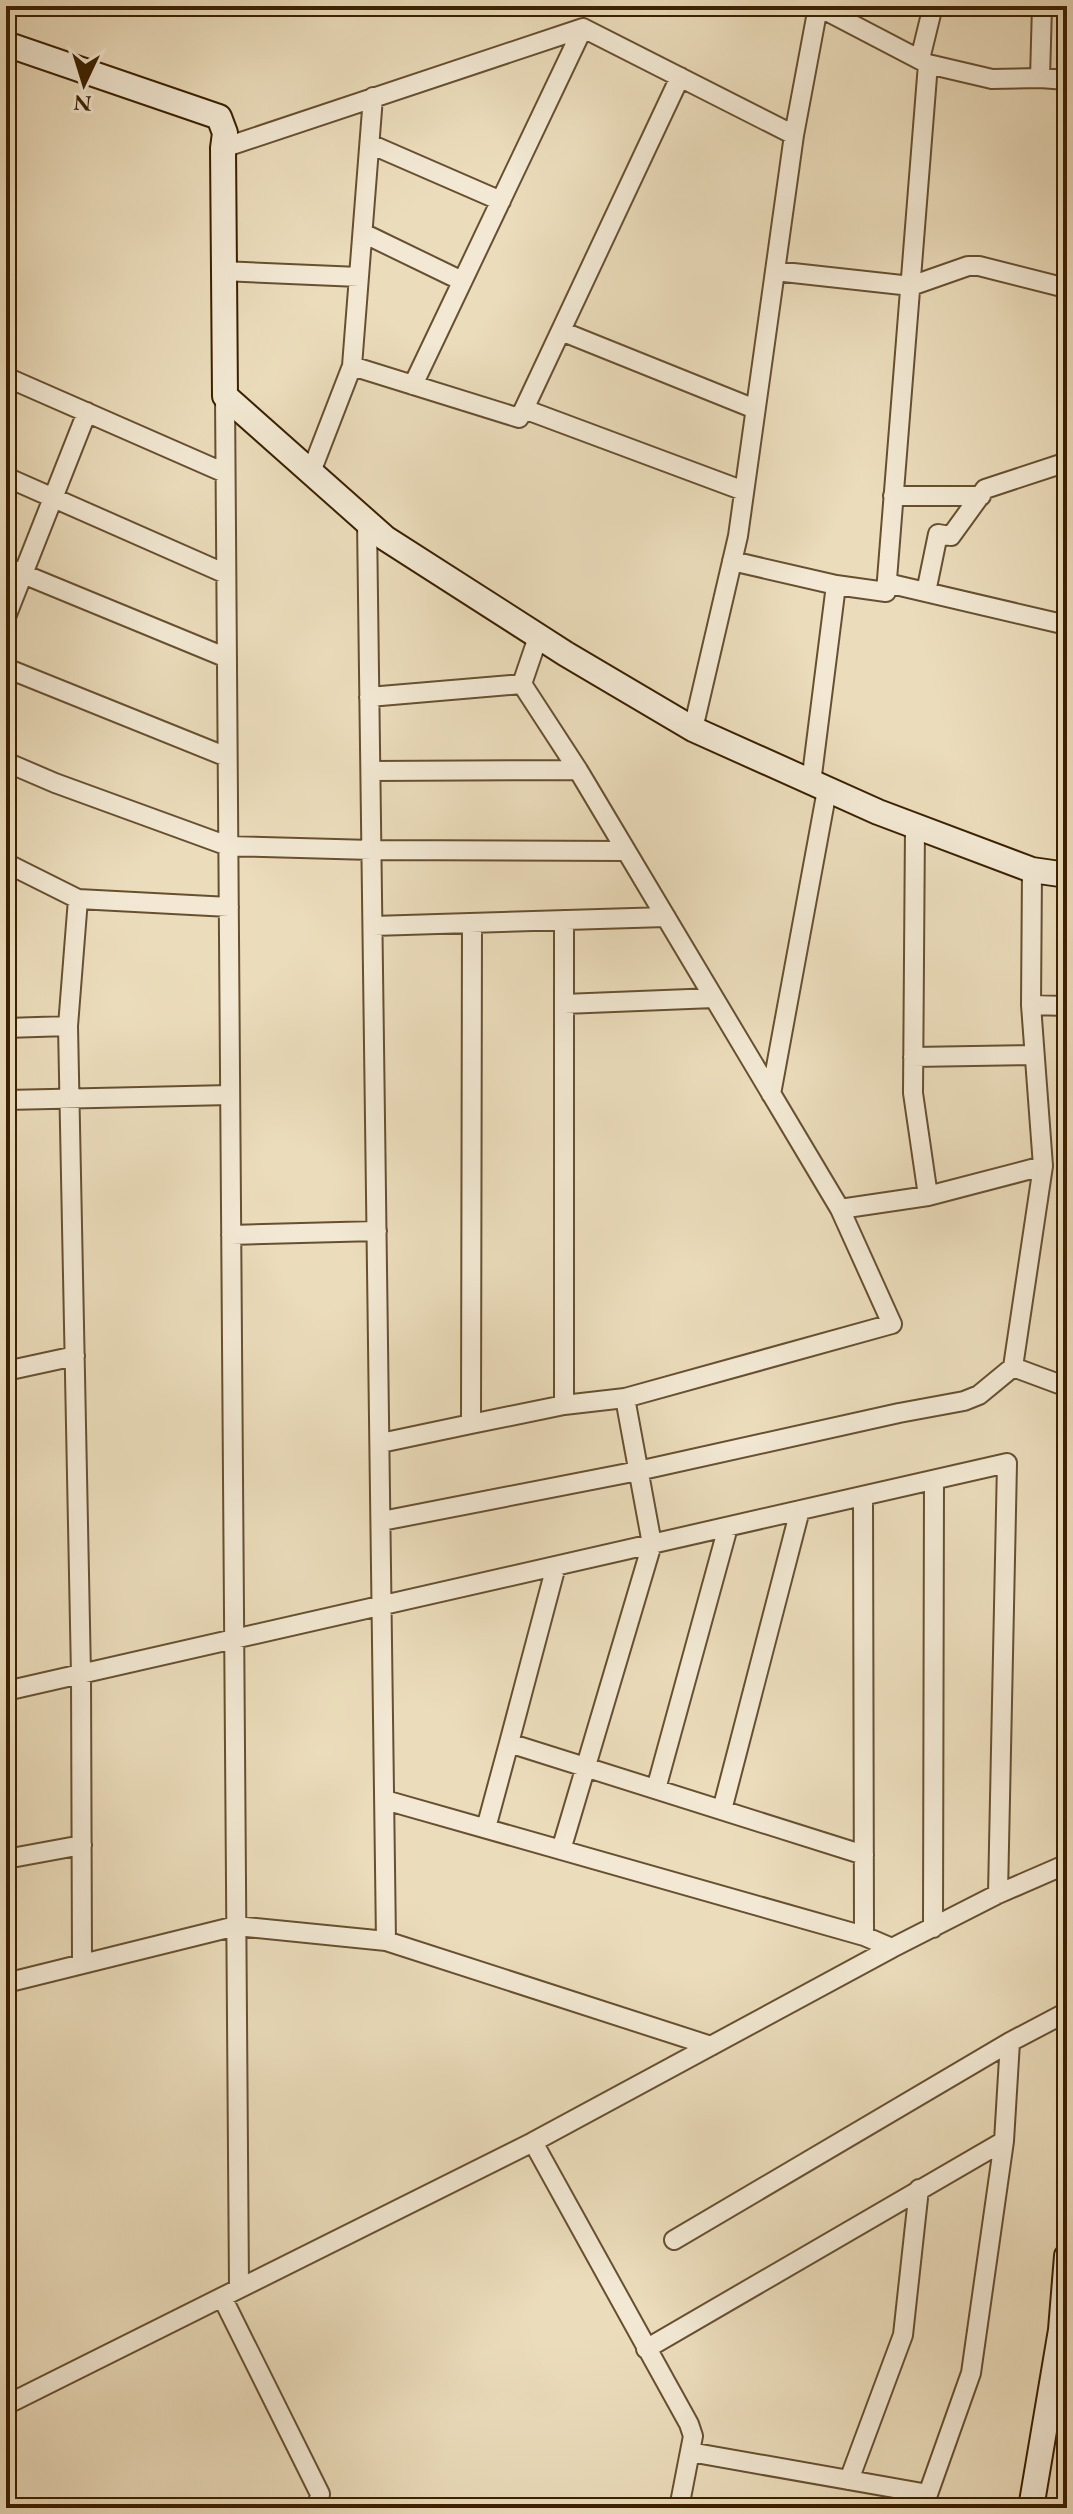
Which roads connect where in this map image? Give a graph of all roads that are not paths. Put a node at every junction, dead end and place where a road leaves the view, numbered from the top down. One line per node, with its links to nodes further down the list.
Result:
1 (818, 6): 6 (street); 11 (street)
2 (933, 6): 6 (street)
3 (1042, 6): 8 (street)
4 (583, 28): 7 (street); 10 (street); 14 (street)
5 (6, 44): 13 (street)
6 (924, 62): 8 (street); 20 (street)
7 (680, 77): 11 (street); 22 (street)
8 (1040, 78): 9 (street)
9 (1067, 80)
10 (373, 97): 12 (street); 13 (street)
11 (794, 135): 17 (street)
12 (370, 144): 14 (street); 15 (street)
13 (223, 148): 16 (street)
14 (501, 201): 19 (street)
15 (363, 233): 18 (street); 19 (street)
16 (222, 271): 18 (street); 26 (street)
17 (775, 271): 20 (street); 28 (street)
18 (359, 277): 23 (street)
19 (462, 281): 25 (street)
20 (911, 286): 21 (street); 35 (street)
21 (1066, 288)
22 (561, 331): 27 (street); 28 (street)
23 (352, 366): 25 (street); 31 (street)
24 (6, 377): 29 (street)
25 (413, 385): 27 (street)
26 (225, 396): 31 (street); 32 (street)
27 (524, 409): 34 (street)
28 (755, 409): 34 (street)
29 (87, 412): 32 (street); 37 (street)
30 (1067, 462): 36 (street)
31 (311, 472): 38 (street)
32 (225, 473): 41 (street)
33 (6, 477): 37 (street)
34 (744, 491): 39 (street)
35 (893, 496): 36 (street); 43 (street)
36 (981, 496): 45 (street)
37 (55, 498): 41 (street); 42 (street)
38 (367, 522): 48 (street); 52 (street)
39 (732, 561): 44 (street); 53 (street)
40 (6, 567): 42 (street)
41 (226, 574): 49 (street)
42 (24, 575): 46 (street); 49 (street)
43 (887, 583): 44 (street); 45 (street)
44 (836, 585): 58 (street)
45 (926, 592): 47 (street)
46 (6, 617)
47 (1067, 622)
48 (538, 637): 51 (street); 53 (street)
49 (227, 658): 54 (street)
50 (6, 668): 54 (street)
51 (522, 684): 52 (street); 56 (street)
52 (369, 697): 57 (street)
53 (693, 729): 58 (street)
54 (227, 757): 60 (street)
55 (6, 762): 60 (street)
56 (578, 770): 57 (street); 62 (street)
57 (371, 771): 61 (street)
58 (819, 786): 59 (street); 80 (street)
59 (915, 826): 64 (street); 79 (street)
60 (228, 846): 61 (street); 67 (street)
61 (372, 850): 62 (street); 71 (street)
62 (626, 851): 68 (street)
63 (6, 863): 66 (street)
64 (1032, 870): 65 (street); 74 (street)
65 (1067, 875)
66 (78, 899): 67 (street); 76 (street)
67 (229, 907): 81 (street)
68 (666, 917): 69 (street); 72 (street)
69 (564, 920): 70 (street); 73 (street)
70 (472, 923): 71 (street); 95 (street)
71 (373, 926): 87 (street)
72 (714, 998): 73 (street); 80 (street)
73 (564, 1004): 94 (street)
74 (1031, 1005): 75 (street); 78 (street)
75 (1067, 1006)
76 (68, 1026): 77 (street); 82 (street)
77 (6, 1028)
78 (1034, 1055): 79 (street); 84 (street)
79 (913, 1057): 85 (street)
80 (771, 1094): 86 (street)
81 (230, 1095): 82 (street); 88 (street)
82 (70, 1099): 83 (street); 89 (street)
83 (6, 1100)
84 (1043, 1166): 85 (street); 90 (street)
85 (928, 1196): 86 (street)
86 (840, 1209): 93 (street)
87 (377, 1231): 88 (street); 96 (street)
88 (231, 1235): 106 (street)
89 (75, 1356): 91 (street); 107 (street)
90 (1013, 1367): 92 (street); 97 (street)
91 (6, 1371)
92 (1067, 1387)
93 (625, 1398): 94 (street); 97 (street)
94 (564, 1405): 95 (street)
95 (471, 1424): 96 (street)
96 (381, 1443): 101 (street)
97 (638, 1471): 101 (street); 103 (street)
98 (934, 1480): 99 (street); 120 (street); 122 (street)
99 (863, 1496): 100 (street); 117 (street)
100 (800, 1510): 102 (street); 113 (street)
101 (382, 1521): 105 (street)
102 (728, 1527): 103 (street); 111 (street)
103 (652, 1544): 104 (street); 110 (street)
104 (556, 1566): 105 (street); 109 (street)
105 (383, 1606): 106 (street); 112 (street)
106 (234, 1640): 107 (street); 121 (street)
107 (81, 1674): 108 (street); 115 (street)
108 (6, 1691)
109 (509, 1743): 110 (street); 114 (street)
110 (585, 1767): 111 (street); 116 (street)
111 (656, 1789): 113 (street)
112 (385, 1800): 114 (street); 124 (street)
113 (722, 1810): 117 (street)
114 (486, 1828): 116 (street)
115 (82, 1845): 118 (street); 126 (street)
116 (561, 1850): 123 (street)
117 (864, 1855): 123 (street)
118 (6, 1859)
119 (1067, 1864): 120 (street)
120 (998, 1894): 122 (street)
121 (236, 1926): 124 (street); 126 (street); 136 (street)
122 (933, 1928): 125 (street)
123 (864, 1936): 125 (street)
124 (386, 1941): 130 (street)
125 (892, 1948): 130 (street)
126 (82, 1964): 127 (street)
127 (6, 1983)
128 (1067, 2012): 129 (street)
129 (1010, 2042): 131 (street); 134 (street)
130 (711, 2046): 132 (street)
131 (1004, 2141): 133 (street); 141 (street)
132 (533, 2142): 136 (street); 138 (street)
133 (919, 2189): 138 (street); 141 (street)
134 (674, 2240)
135 (1067, 2256): 144 (street)
136 (239, 2288): 137 (street)
137 (222, 2297): 139 (street); 142 (street)
138 (646, 2349): 140 (street)
139 (6, 2405)
140 (690, 2452): 141 (street); 143 (street)
141 (849, 2480)
142 (322, 2503)
143 (679, 2508)
144 (1031, 2508)

